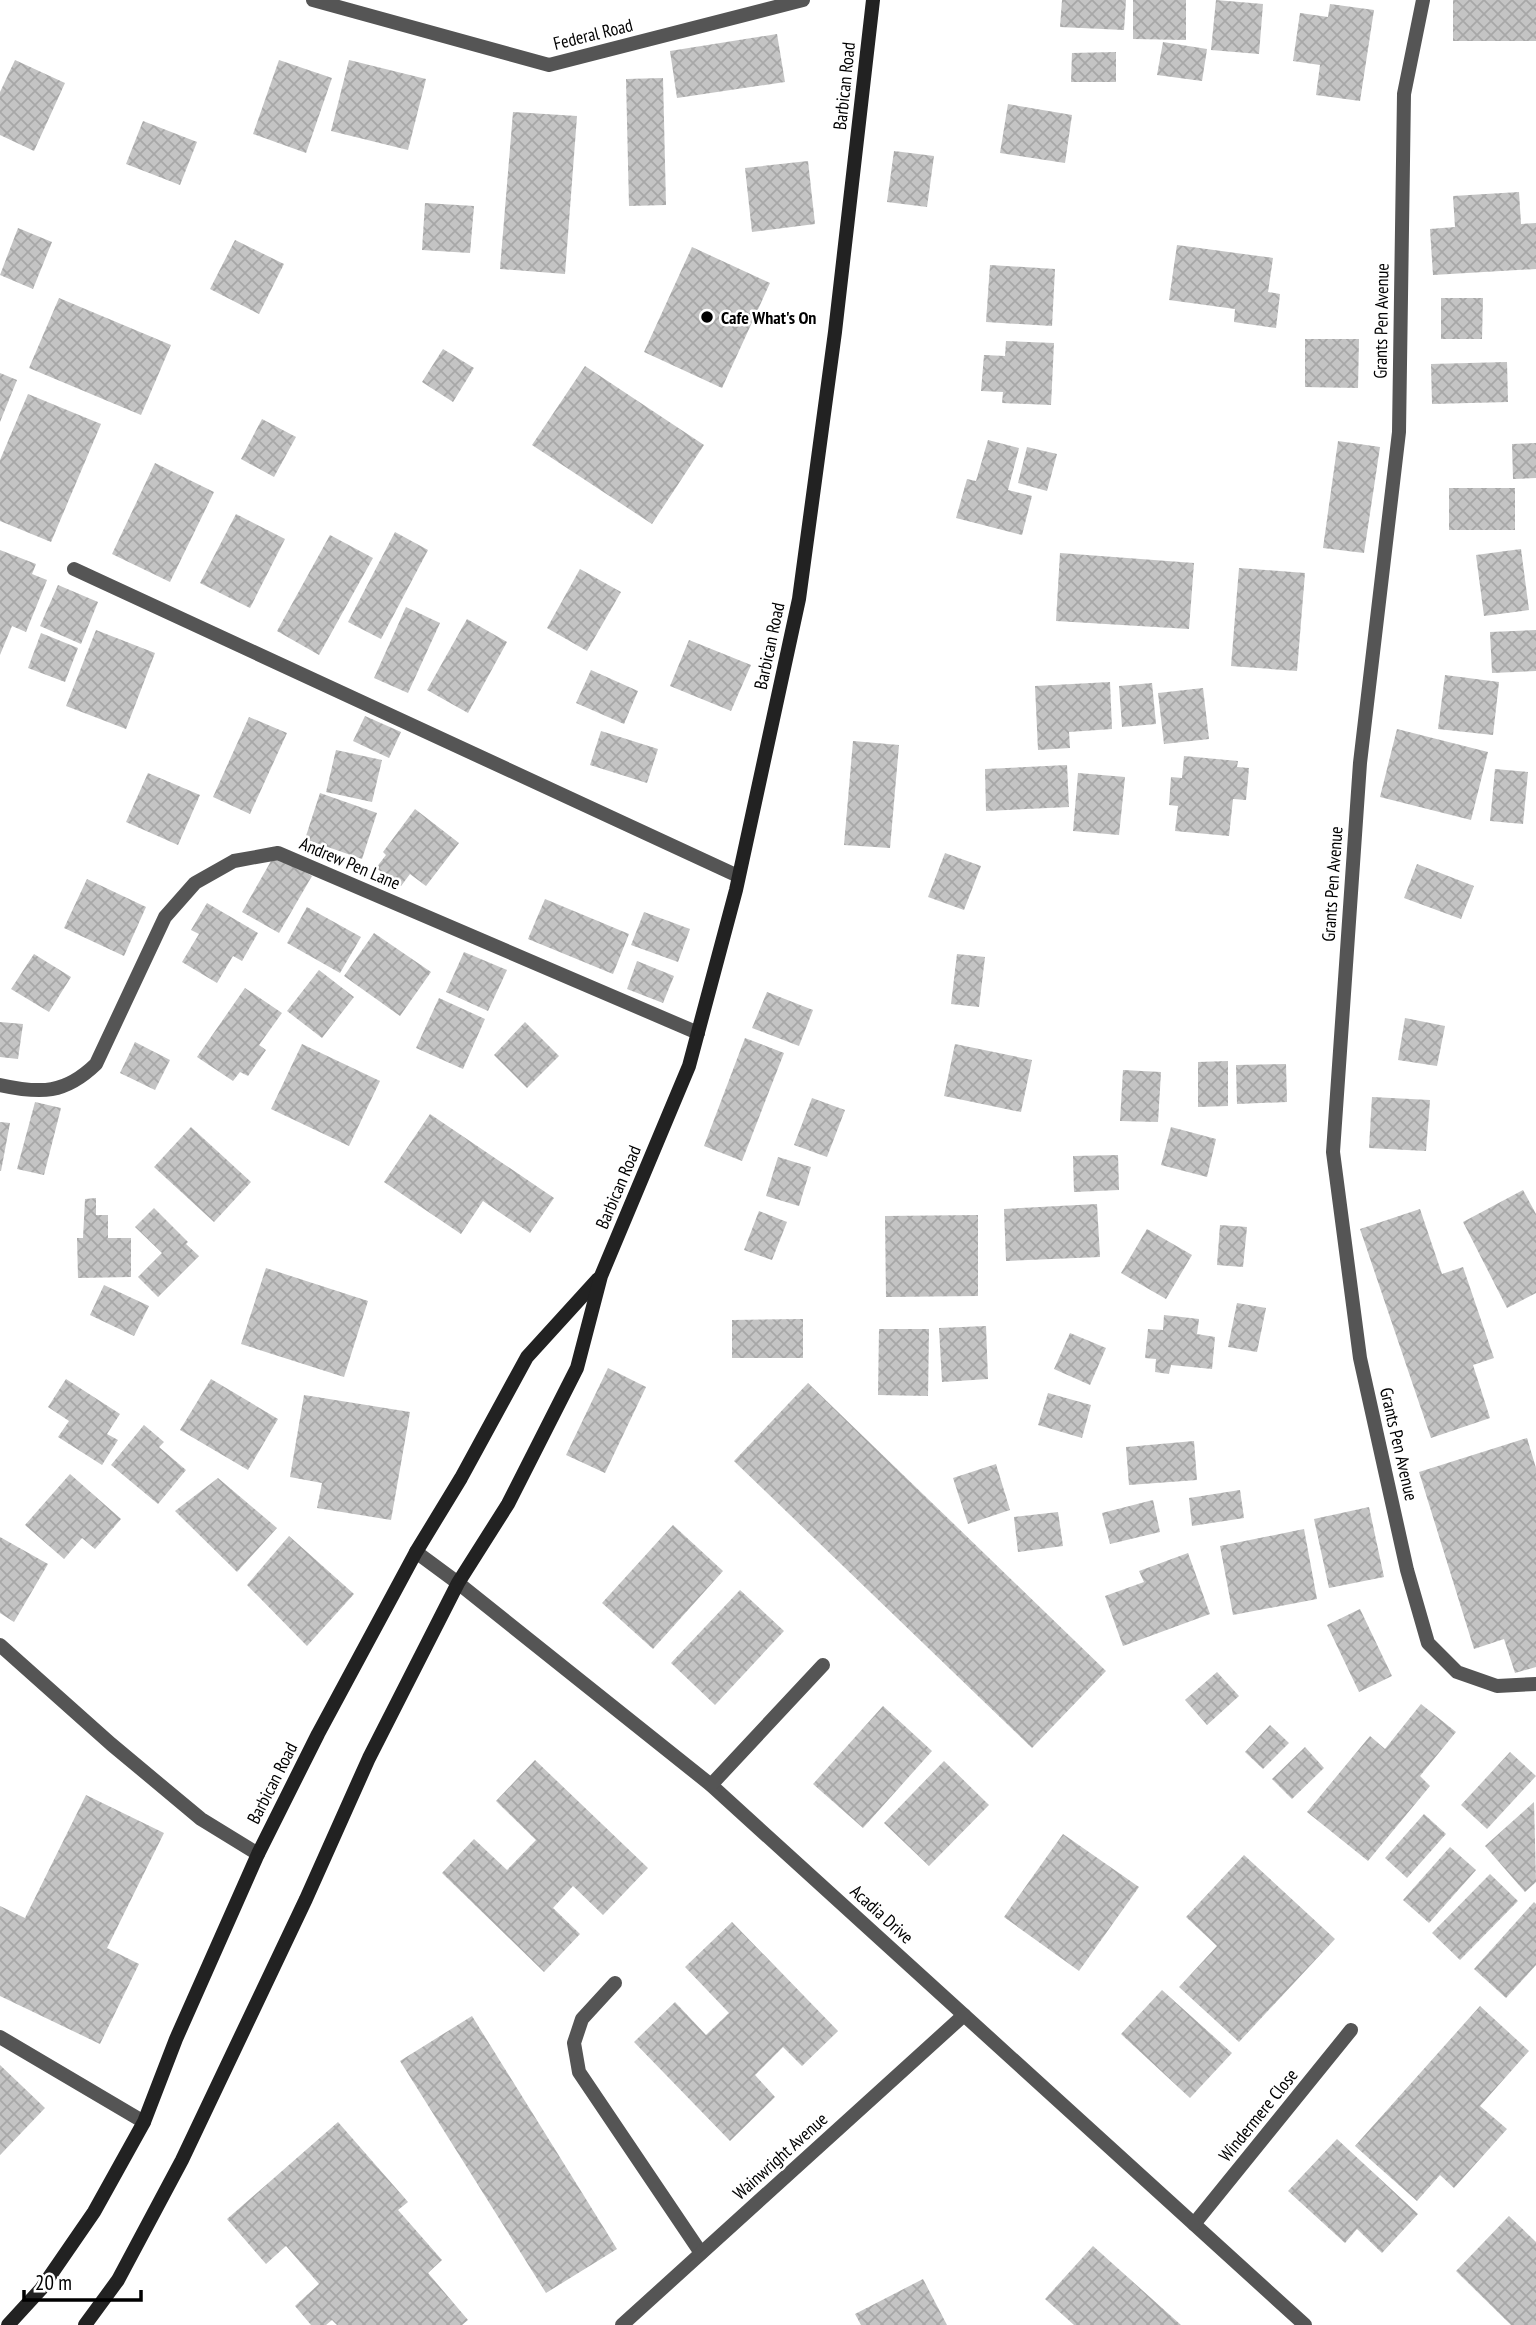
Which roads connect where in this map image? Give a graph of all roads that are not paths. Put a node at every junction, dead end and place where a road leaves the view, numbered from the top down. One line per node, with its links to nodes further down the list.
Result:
1 (313, 0): 2 (street, Federal Road)
2 (803, 0)
3 (873, 0): 6 (main road, Barbican Road)
4 (1423, 0): 14 (street, Grants Pen Avenue)
5 (74, 569): 6 (street)
6 (738, 876): 7 (main road, Barbican Road)
7 (698, 1033): 8 (street, Andrew Pen Lane); 9 (main road, Barbican Road)
8 (0, 1085)
9 (601, 1276): 10 (main road, Barbican Road); 11 (main road, Barbican Road)
10 (416, 1552): 11 (street, Acadia Drive); 16 (main road, Barbican Road)
11 (458, 1583): 15 (street, Acadia Drive); 25 (main road, Barbican Road)
12 (0, 1645): 16 (street)
13 (823, 1665): 15 (street)
14 (1536, 1684)
15 (711, 1785): 18 (street, Acadia Drive)
16 (258, 1854): 21 (main road, Barbican Road)
17 (615, 1983): 23 (street)
18 (964, 2015): 22 (street, Acadia Drive); 23 (street, Wainwright Avenue)
19 (1351, 2029): 22 (street, Windermere Close)
20 (0, 2037): 21 (street)
21 (144, 2122): 24 (main road, Barbican Road)
22 (1194, 2224): 27 (street, Acadia Drive)
23 (701, 2253): 26 (street, Wainwright Avenue)
24 (8, 2325)
25 (85, 2325)
26 (622, 2325)
27 (1305, 2325)

